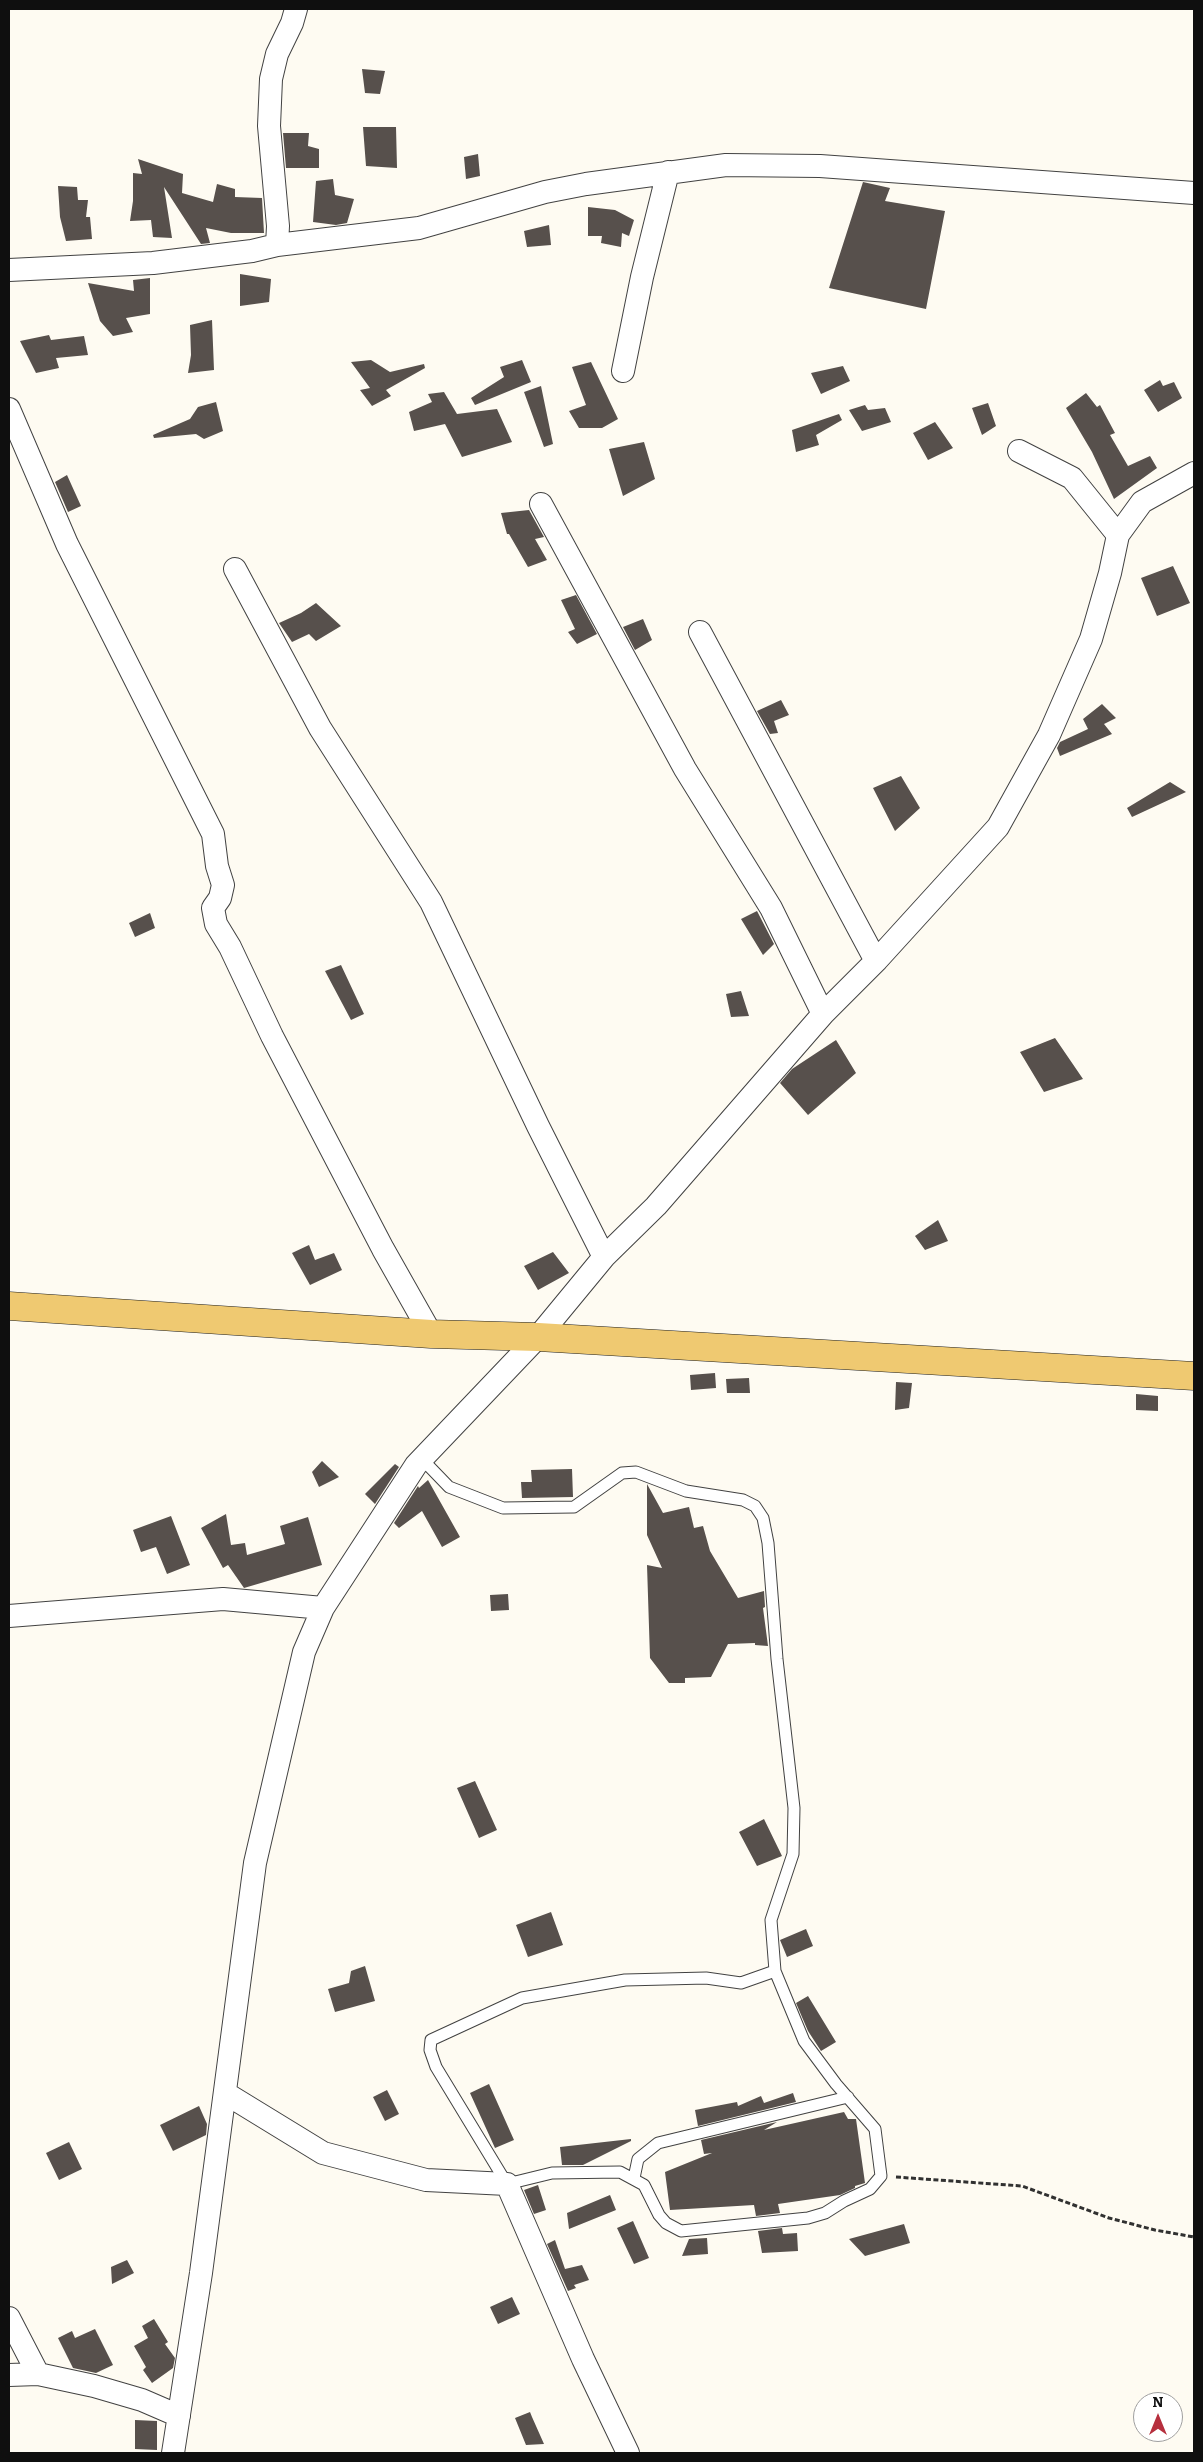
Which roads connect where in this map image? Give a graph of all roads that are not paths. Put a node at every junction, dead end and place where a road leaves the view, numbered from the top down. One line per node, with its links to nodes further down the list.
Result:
1 (296, 9): 4 (street)
2 (668, 172): 3 (street); 4 (street); 6 (street)
3 (1194, 193)
4 (276, 245): 5 (street)
5 (9, 270)
6 (623, 371)
7 (9, 409): 18 (street)
8 (1019, 451): 11 (street)
9 (1194, 473): 11 (street)
10 (541, 504): 15 (street)
11 (1118, 535): 14 (street)
12 (235, 569): 16 (street)
13 (700, 632): 14 (street)
14 (876, 961): 15 (street)
15 (823, 1014): 16 (street)
16 (604, 1257): 19 (street)
17 (9, 1306): 18 (main road)
18 (431, 1334): 19 (main road)
19 (538, 1337): 20 (main road); 21 (street)
20 (1194, 1376)
21 (422, 1459): 22 (street); 24 (lane)
22 (324, 1608): 23 (street); 25 (street)
23 (9, 1616)
24 (775, 1971): 26 (lane); 28 (lane)
25 (225, 2093): 28 (street); 32 (street)
26 (848, 2098): 27 (lane); 27 (lane)
27 (634, 2178): 28 (lane)
28 (507, 2184): 34 (street)
29 (9, 2318): 30 (street)
30 (38, 2374): 31 (street); 32 (street)
31 (9, 2375)
32 (179, 2416): 33 (street)
33 (173, 2453)
34 (628, 2453)

